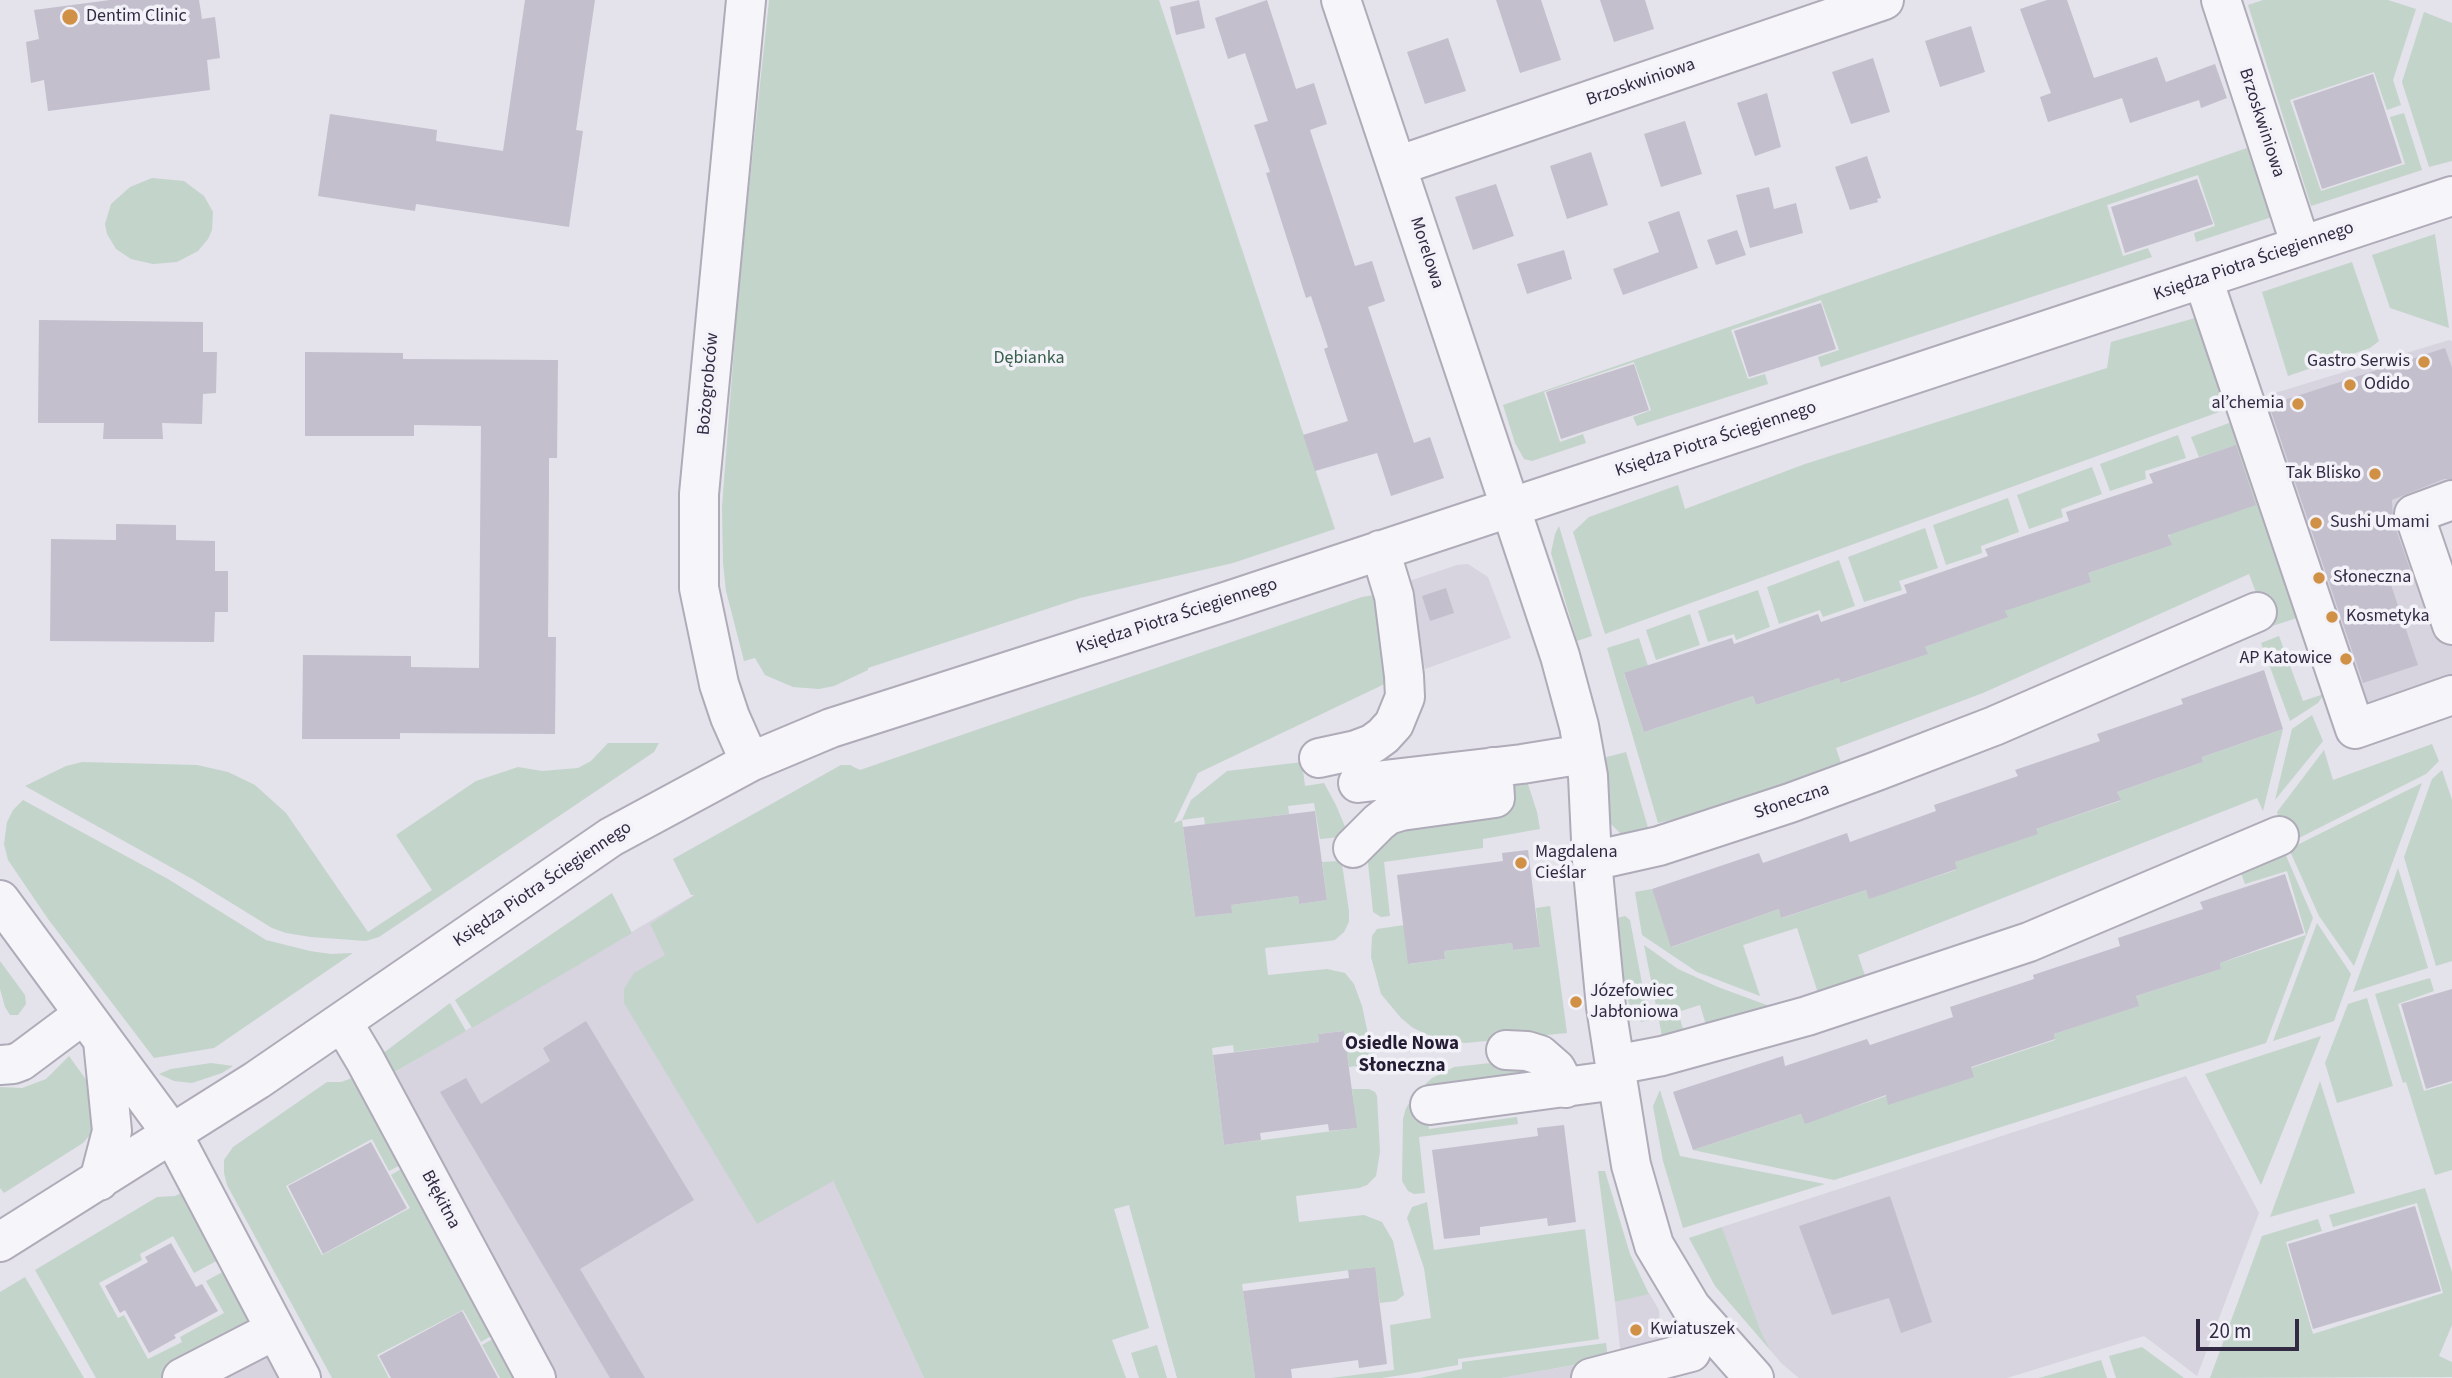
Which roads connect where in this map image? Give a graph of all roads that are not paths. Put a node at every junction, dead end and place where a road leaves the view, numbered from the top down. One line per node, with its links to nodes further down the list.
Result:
1 (746, 0): 17 (street, Bożogrobców)
2 (1341, 0): 5 (street, Morelowa)
3 (1884, 0): 5 (street, Brzoskwiniowa)
4 (2221, 0): 7 (street, Brzoskwiniowa)
5 (1397, 166): 10 (street, Morelowa)
6 (2452, 196): 7 (street, Księdza Piotra Ściegiennego)
7 (2301, 246): 8 (street, Księdza Piotra Ściegiennego)
8 (2203, 279): 10 (street, Księdza Piotra Ściegiennego); 14 (street)
9 (2452, 500): 13 (street)
10 (1509, 508): 11 (street, Księdza Piotra Ściegiennego); 15 (street)
11 (1380, 550): 16 (street); 17 (street, Księdza Piotra Ściegiennego)
12 (2257, 612): 22 (street, Słoneczna)
13 (2452, 625)
14 (2452, 695)
15 (1584, 754): 18 (street); 22 (street)
16 (1319, 758)
17 (750, 762): 24 (street, Księdza Piotra Ściegiennego)
18 (1493, 767): 19 (street); 21 (street)
19 (1358, 783)
20 (2279, 836): 28 (street)
21 (1353, 848)
22 (1592, 861): 28 (street)
23 (0, 900): 25 (street)
24 (343, 1023): 31 (street, Księdza Piotra Ściegiennego); 39 (street, Błękitna)
25 (94, 1027): 27 (street); 31 (street); 32 (street)
26 (1506, 1050): 29 (street)
27 (0, 1065)
28 (1616, 1073): 29 (street); 34 (street)
29 (1566, 1088): 30 (street)
30 (1430, 1105)
31 (173, 1135): 32 (street, Księdza Piotra Ściegiennego); 35 (street)
32 (99, 1181): 33 (street, Księdza Piotra Ściegiennego)
33 (0, 1242)
34 (1690, 1307): 36 (street); 41 (street)
35 (275, 1330): 37 (street); 38 (street)
36 (1691, 1365): 40 (street)
37 (182, 1378)
38 (301, 1378)
39 (536, 1378)
40 (1591, 1378)
41 (1754, 1378)

